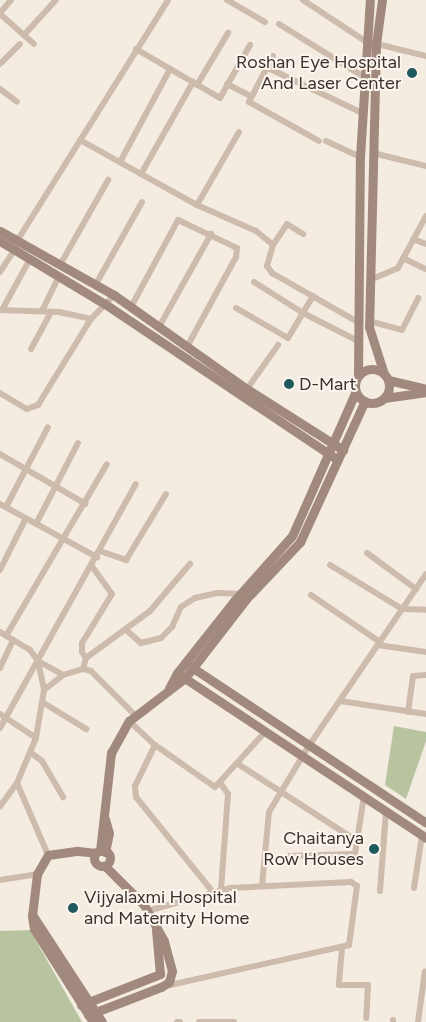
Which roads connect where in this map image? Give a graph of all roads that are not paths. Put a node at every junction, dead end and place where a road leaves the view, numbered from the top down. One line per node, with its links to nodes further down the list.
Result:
1 (11, 0): 8 (street)
2 (56, 0): 12 (street)
3 (168, 0): 18 (street)
4 (228, 0): 9 (street)
5 (303, 0): 13 (street)
6 (370, 0): 13 (street)
7 (382, 0): 16 (street)
8 (0, 13): 12 (street)
9 (265, 22)
10 (279, 24): 24 (street)
11 (228, 33): 25 (street)
12 (24, 35): 15 (street)
13 (365, 41): 16 (street); 24 (street)
14 (20, 44): 21 (street)
15 (34, 44)
16 (376, 44): 20 (street); 33 (street)
17 (250, 45): 26 (street)
18 (136, 50): 23 (street); 32 (street)
19 (272, 56): 22 (street)
20 (426, 56)
21 (0, 64)
22 (266, 67): 28 (street); 30 (street)
23 (170, 69): 25 (street); 35 (street)
24 (364, 77): 30 (street)
25 (195, 83): 26 (street); 37 (street)
26 (227, 84): 28 (street)
27 (0, 89): 29 (street)
28 (251, 96): 34 (street)
29 (17, 102)
30 (362, 113): 34 (street)
31 (239, 132): 40 (street)
32 (80, 140): 35 (street); 47 (street)
33 (374, 153): 36 (street); 56 (street)
34 (360, 158): 71 (street)
35 (120, 162): 37 (street)
36 (426, 166)
37 (141, 174): 40 (street)
38 (108, 180): 52 (street)
39 (142, 202): 58 (street)
40 (197, 205): 49 (street)
41 (426, 216): 45 (street)
42 (0, 231): 47 (street)
43 (211, 234): 63 (street); 72 (street); 75 (street)
44 (303, 234): 49 (street)
45 (414, 239): 48 (street); 50 (street)
46 (0, 241): 47 (street)
47 (17, 244): 51 (street); 52 (street); 54 (street)
48 (426, 244)
49 (273, 245): 60 (street)
50 (403, 258): 53 (street); 56 (street)
51 (30, 259): 55 (street); 65 (street)
52 (60, 265): 58 (street)
53 (426, 269)
54 (0, 272)
55 (59, 276): 62 (street); 66 (street)
56 (370, 280): 70 (street)
57 (254, 282): 68 (street)
58 (96, 284): 59 (street)
59 (114, 295): 62 (street); 63 (street)
60 (312, 296): 68 (street); 71 (street)
61 (418, 298): 70 (street)
62 (105, 304): 69 (street); 90 (street)
63 (131, 308): 72 (street)
64 (236, 308): 68 (street)
65 (1, 310): 66 (street)
66 (42, 311): 67 (street)
67 (51, 312): 69 (street); 76 (street)
68 (303, 313): 73 (street)
69 (91, 319): 82 (street)
70 (369, 321): 78 (street)
71 (358, 322): 73 (street)
72 (159, 327): 75 (street)
73 (358, 341): 77 (street)
74 (278, 345): 79 (street)
75 (187, 347): 79 (street)
76 (31, 349)
77 (358, 376): 78 (street); 81 (street)
78 (386, 377): 80 (street); 83 (street)
79 (247, 389): 87 (street)
80 (426, 390): 83 (street)
81 (356, 391): 84 (street); 87 (street)
82 (0, 393)
83 (384, 398): 84 (street)
84 (365, 401): 88 (street)
85 (48, 427): 93 (street)
86 (78, 443): 95 (street)
87 (334, 446): 88 (street); 90 (street)
88 (343, 450): 91 (street)
89 (0, 454): 93 (street)
90 (330, 455): 91 (street); 110 (street)
91 (338, 460): 121 (street)
92 (107, 464): 97 (street)
93 (25, 467): 95 (street); 98 (street)
94 (136, 484): 103 (street)
95 (56, 485): 97 (street); 100 (street)
96 (166, 494): 103 (street)
97 (86, 504): 101 (street)
98 (3, 506): 99 (street)
99 (26, 518): 100 (street); 107 (street)
100 (36, 524): 101 (street)
101 (66, 540): 103 (street); 116 (street)
102 (367, 553): 109 (street)
103 (98, 554): 106 (street)
104 (190, 564): 114 (street)
105 (330, 565): 112 (street)
106 (92, 566): 119 (street); 120 (street)
107 (0, 570)
108 (426, 574): 109 (street)
109 (416, 589): 112 (street)
110 (240, 594): 114 (street); 121 (street)
111 (311, 595): 117 (street)
112 (402, 609): 113 (street); 117 (street)
113 (426, 610)
114 (126, 630): 119 (street)
115 (0, 632): 116 (street)
116 (9, 638): 120 (street); 122 (street)
117 (379, 643): 118 (street); 129 (street)
118 (426, 652)
119 (86, 658): 123 (street)
120 (38, 660): 124 (street); 127 (street); 132 (street)
121 (189, 666): 126 (street); 139 (street)
122 (0, 668)
123 (83, 669): 124 (street); 133 (street)
124 (63, 675): 127 (street)
125 (426, 675): 130 (street)
126 (181, 676): 133 (street); 136 (street)
127 (44, 690): 128 (street)
128 (42, 702): 135 (street); 137 (street)
129 (340, 702): 130 (street); 139 (street)
130 (408, 712): 131 (street)
131 (426, 714)
132 (3, 716): 134 (street); 137 (street)
133 (133, 719): 138 (street); 153 (street)
134 (0, 728)
135 (86, 729)
136 (265, 732): 141 (street); 142 (street)
137 (36, 738): 140 (street)
138 (155, 745): 144 (street); 162 (street)
139 (308, 747): 141 (street); 150 (street)
140 (30, 752): 143 (street); 147 (street)
141 (302, 756): 145 (street); 146 (street)
142 (238, 764): 144 (street); 145 (street)
143 (17, 783): 148 (street); 154 (street)
144 (221, 784): 160 (street)
145 (281, 792): 152 (street); 158 (street)
146 (364, 796): 149 (street); 152 (street)
147 (63, 797)
148 (0, 806)
149 (386, 811): 151 (street); 161 (street)
150 (426, 823)
151 (424, 837): 159 (street)
152 (357, 841): 155 (street)
153 (99, 853): 154 (street); 163 (street)
154 (48, 855): 156 (street)
155 (290, 856)
156 (37, 874): 157 (street); 168 (street)
157 (0, 880)
158 (262, 886): 160 (street); 165 (street)
159 (414, 888)
160 (221, 890): 162 (street)
161 (380, 891)
162 (212, 892): 163 (street)
163 (147, 910): 164 (street)
164 (156, 929): 167 (street); 168 (street)
165 (342, 948): 167 (street); 170 (street)
166 (425, 971): 175 (street)
167 (162, 986): 169 (street)
168 (85, 1003): 169 (street)
169 (92, 1017): 171 (street)
170 (366, 1018)
171 (102, 1022)
172 (198, 1022): 173 (street)
173 (229, 1022): 174 (street)
174 (234, 1022)
175 (418, 1022)

